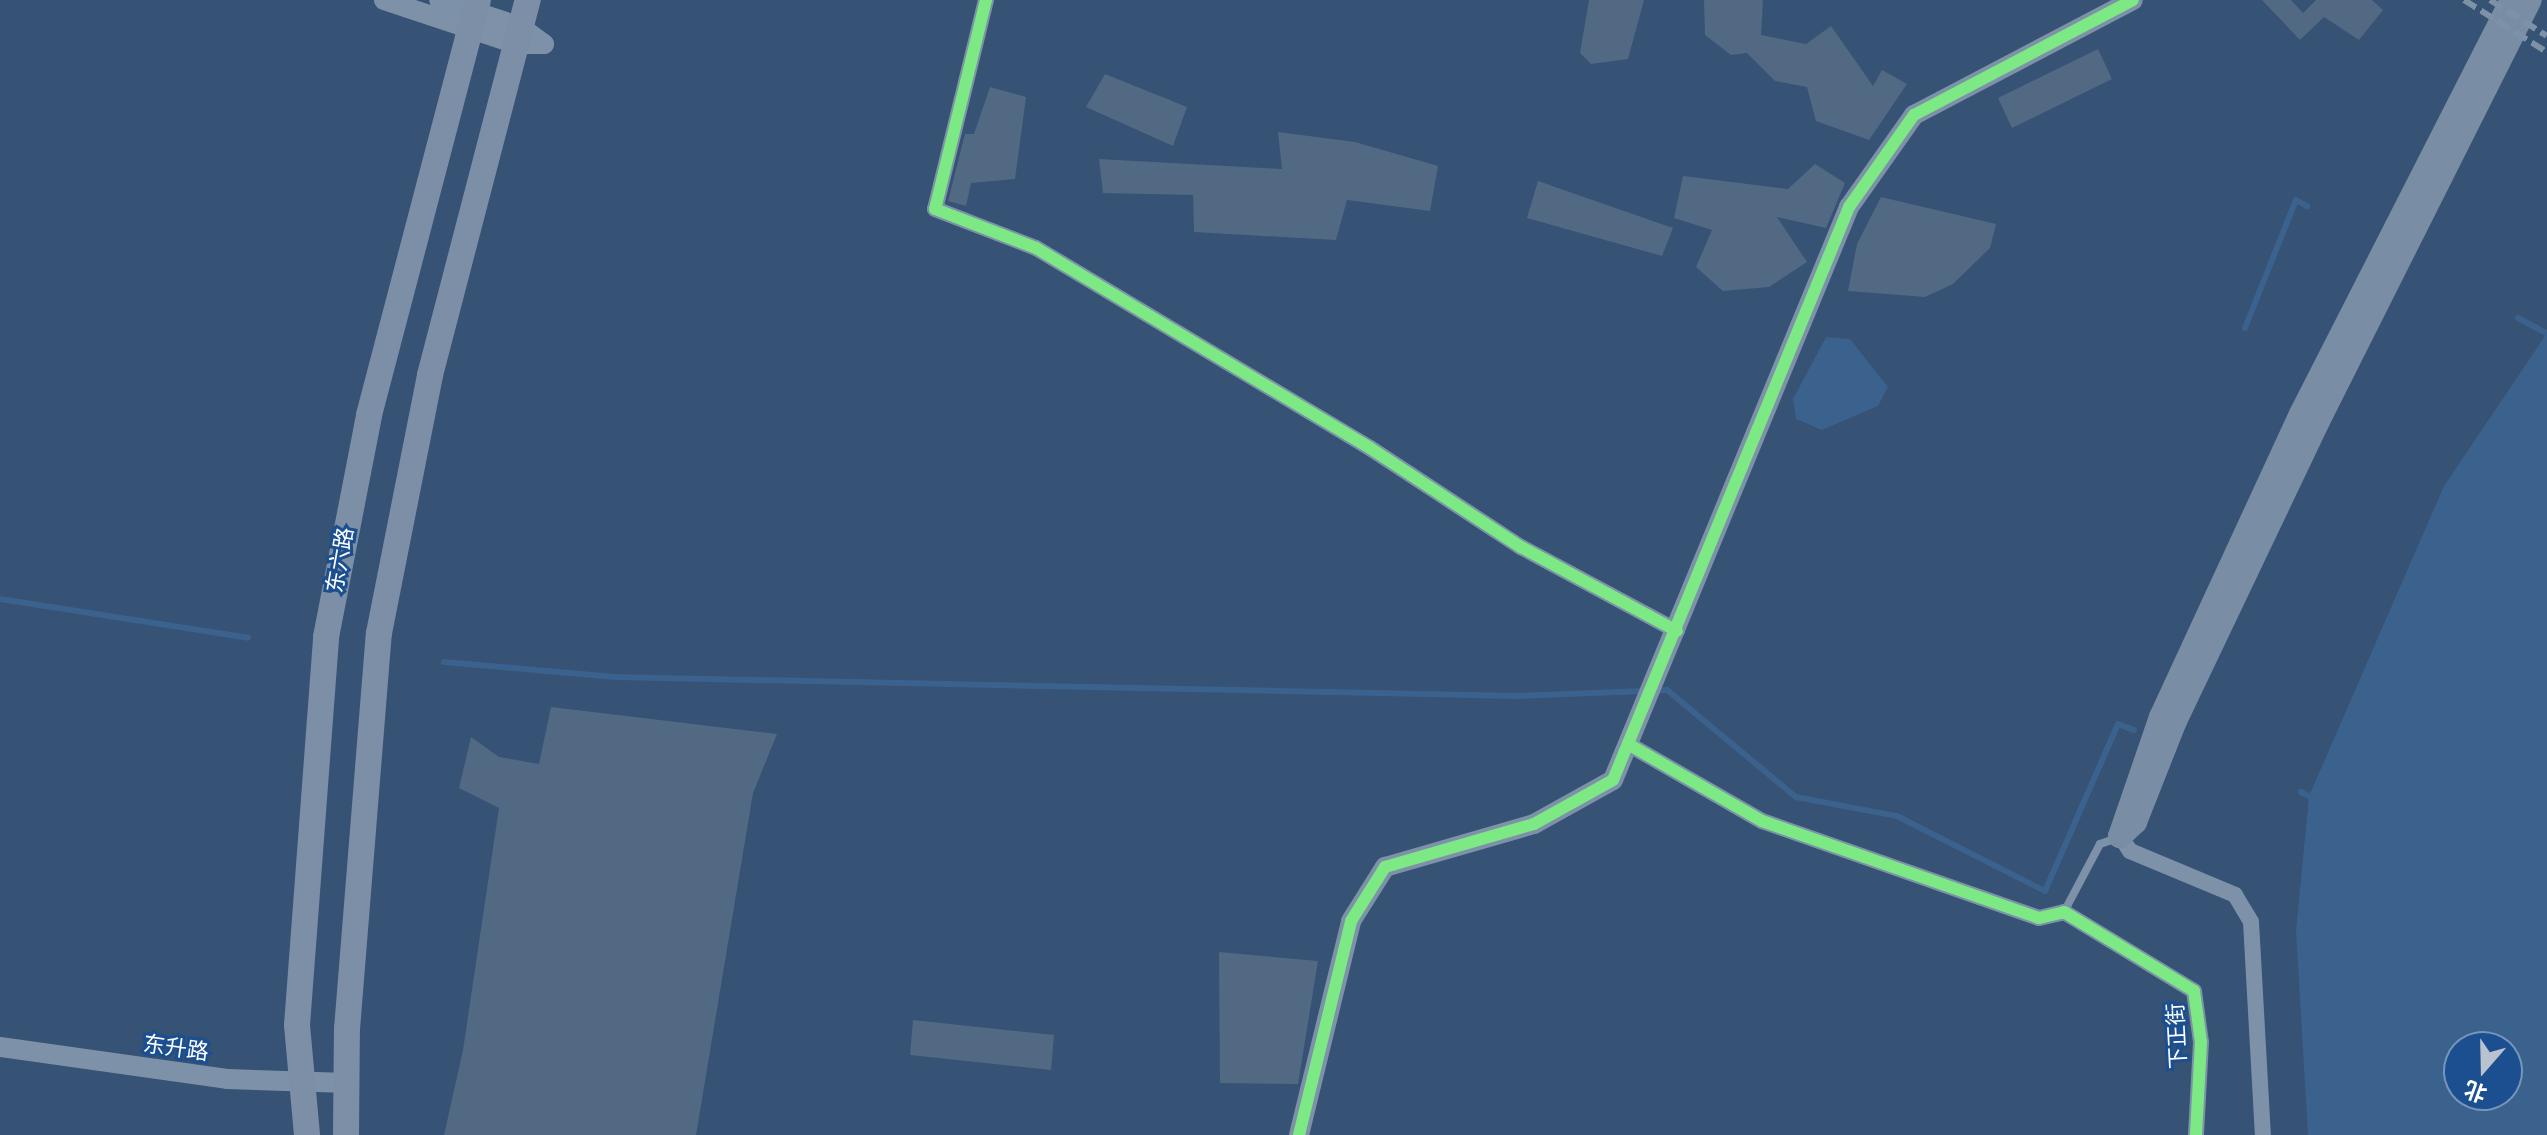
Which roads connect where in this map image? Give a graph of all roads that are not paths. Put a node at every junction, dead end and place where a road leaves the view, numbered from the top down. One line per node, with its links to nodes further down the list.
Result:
1 (384, 0): 8 (street)
2 (439, 0): 8 (street)
3 (528, 0): 9 (main road)
4 (986, 0): 10 (street)
5 (2133, 0): 10 (street)
6 (2512, 0): 12 (main road)
7 (2530, 0): 12 (main road)
8 (475, 14): 9 (street); 15 (main road, 东六路)
9 (518, 36): 16 (main road)
10 (1677, 631): 11 (street)
11 (1628, 744): 13 (street); 19 (street)
12 (2120, 836): 13 (lane); 21 (street)
13 (2064, 912): 20 (street, 下正街)
14 (0, 1047): 15 (street, 东升路)
15 (302, 1081): 16 (street, 东升路); 17 (main road, 东六路)
16 (347, 1083): 18 (main road)
17 (307, 1135)
18 (346, 1135)
19 (1299, 1135)
20 (2196, 1135)
21 (2263, 1135)

